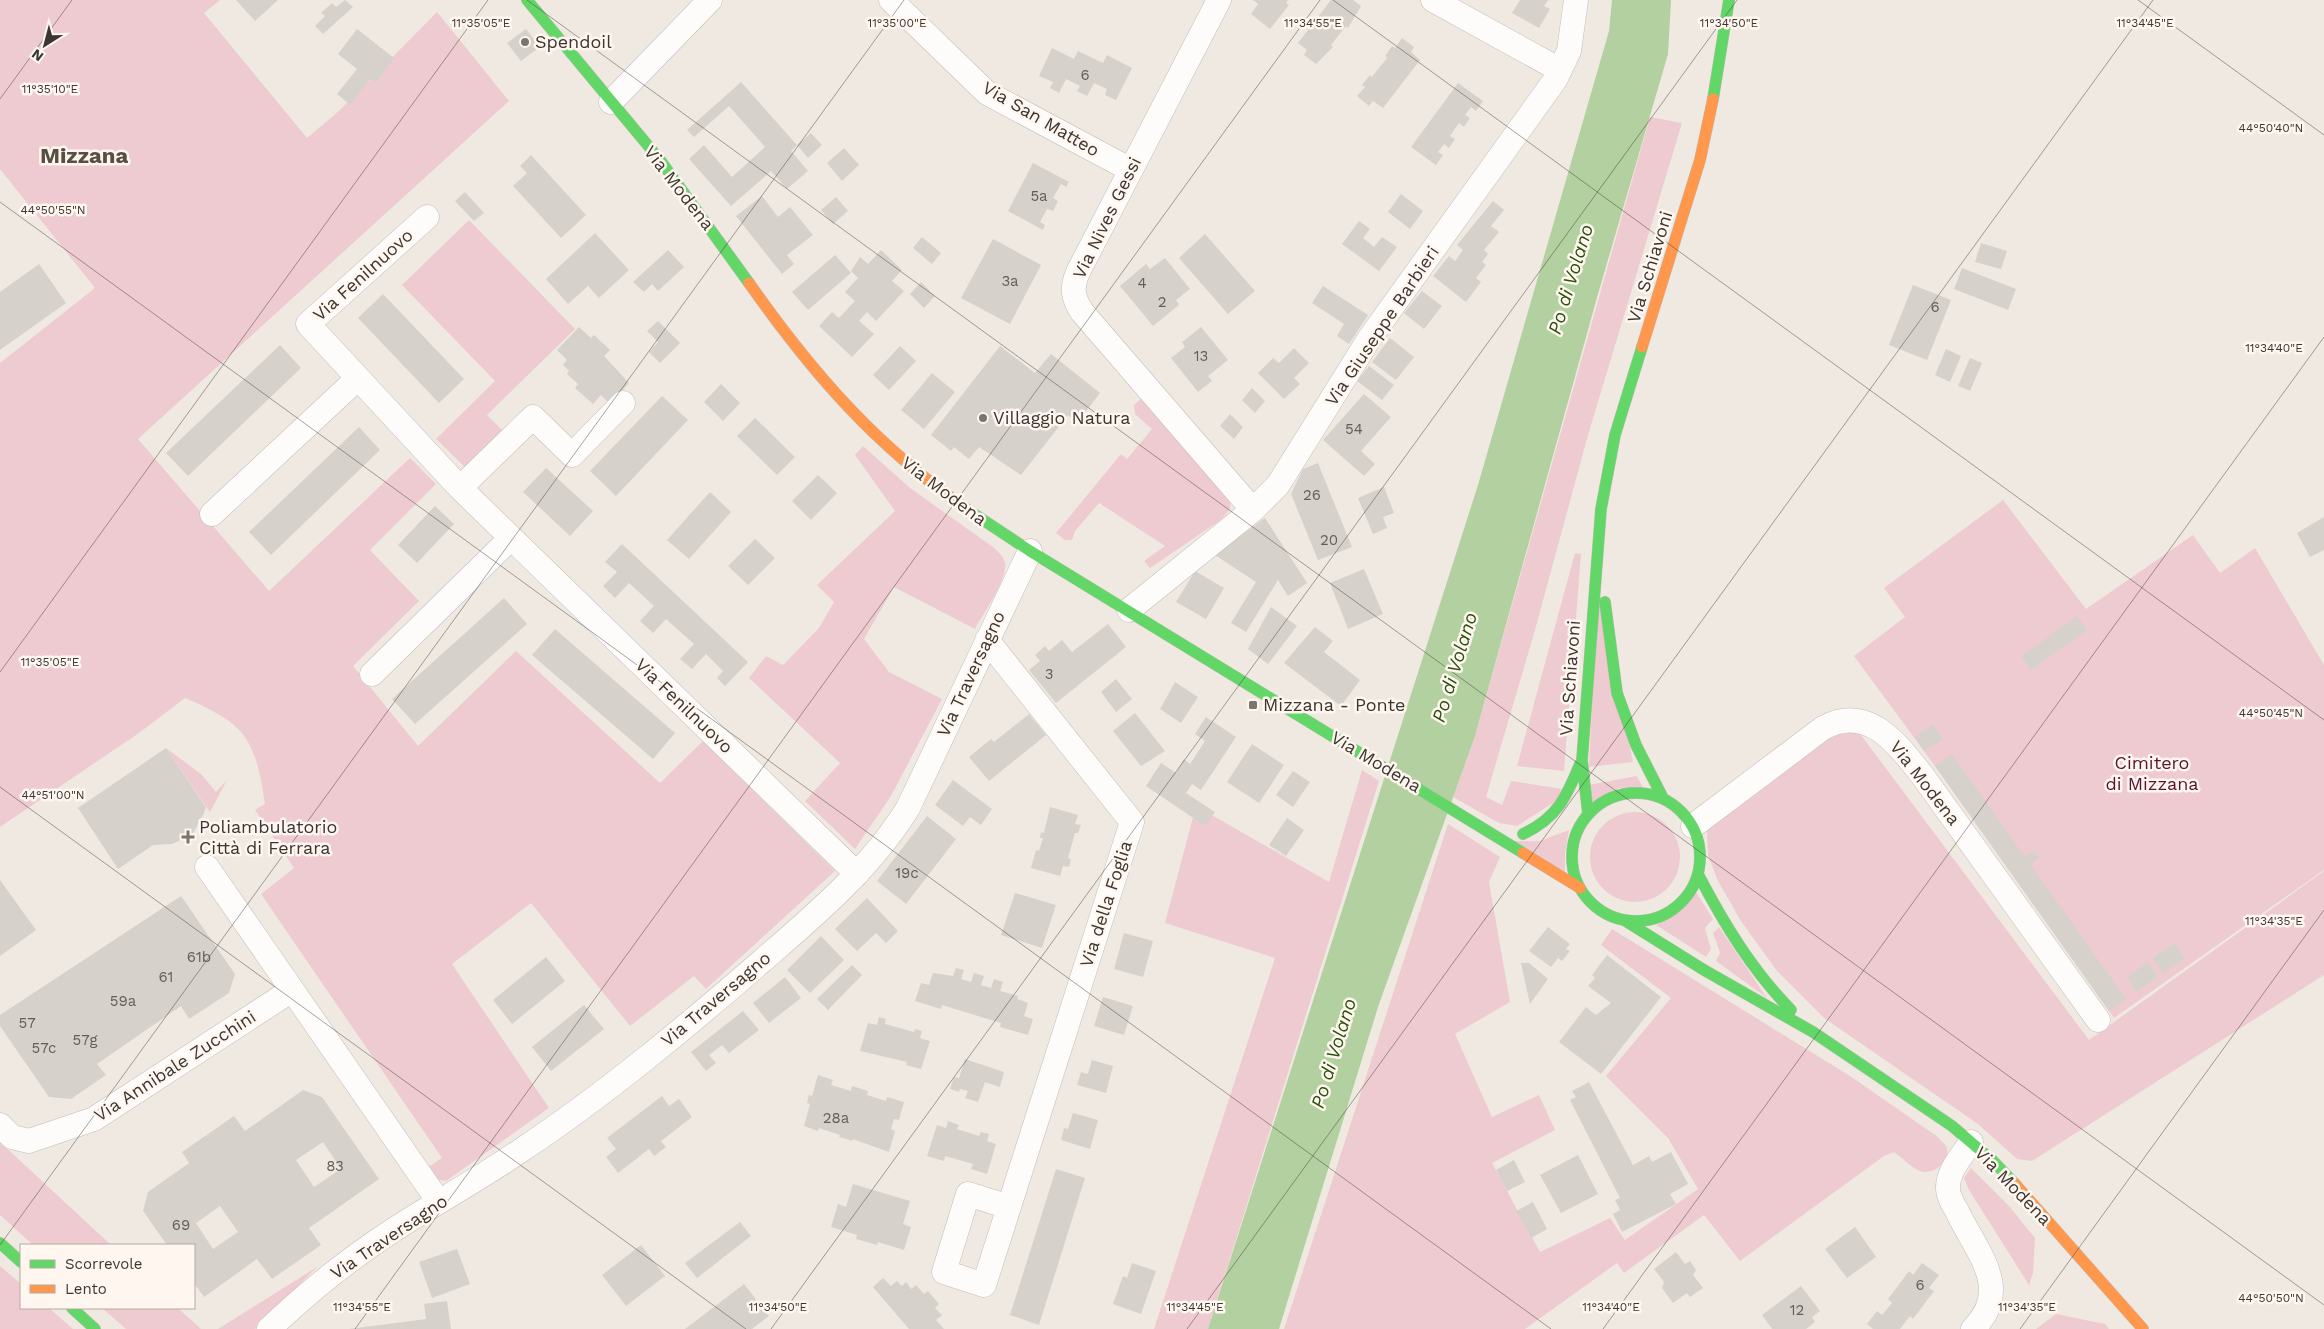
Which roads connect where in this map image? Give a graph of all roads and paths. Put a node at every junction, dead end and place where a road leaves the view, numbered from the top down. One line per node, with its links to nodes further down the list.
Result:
1 (527, 0): 9 (main road, Via Modena)
2 (710, 0): 9 (street)
3 (891, 0): 10 (street, Via San Matteo)
4 (1219, 0): 10 (street, Via Nives Gessi)
5 (1433, 0): 8 (street)
6 (1576, 0): 8 (street, Via Giuseppe Barbieri)
7 (1729, 0): 18 (main road, Via Schiavoni)
8 (1560, 70): 15 (street, Via Giuseppe Barbieri)
9 (611, 102): 19 (main road, Via Modena)
10 (1131, 170): 15 (street, Via Nives Gessi)
11 (428, 217): 12 (street, Via Fenilnuovo)
12 (358, 378): 14 (street, Via Fenilnuovo); 16 (street)
13 (623, 403): 14 (street)
14 (460, 488): 17 (street, Via Fenilnuovo)
15 (1253, 510): 20 (street, Via Giuseppe Barbieri)
16 (212, 514)
17 (511, 538): 22 (street); 30 (street, Via Fenilnuovo)
18 (1599, 543): 23 (main road, Via Schiavoni); 24 (main road, Via Schiavoni)
19 (1030, 551): 20 (main road, Via Modena); 21 (street, Via Traversagno)
20 (1129, 610): 27 (main road, Via Modena)
21 (987, 640): 30 (street, Via Traversagno); 40 (street, Via della Foglia)
22 (372, 674)
23 (1582, 760): 25 (main road, Via Schiavoni); 28 (main road)
24 (1663, 798): 25 (main road, Via Modena); 26 (main road, Via Modena)
25 (1584, 819): 28 (main road, Via Modena); 32 (main road, Via Modena)
26 (1693, 826): 31 (main road, Via Modena); 35 (street, Via Modena)
27 (1492, 834): 28 (main road, Via Modena); 32 (main road, Via Modena)
28 (1524, 834)
29 (207, 867): 34 (street)
30 (857, 874): 39 (street, Via Traversagno)
31 (1698, 874): 33 (main road, Via Modena); 36 (main road, Via Modena)
32 (1580, 888): 33 (main road, Via Modena)
33 (1624, 920): 36 (main road, Via Modena)
34 (292, 990): 37 (street, Via Annibale Zucchini); 39 (street)
35 (2098, 1020)
36 (1813, 1032): 38 (main road, Via Modena)
37 (0, 1125)
38 (1971, 1142): 46 (street); 47 (main road, Via Modena)
39 (439, 1202): 45 (street, Via Traversagno)
40 (1009, 1207)
41 (0, 1243): 42 (main road)
42 (20, 1261)
43 (73, 1309): 44 (main road)
44 (95, 1329)
45 (269, 1329)
46 (1973, 1329)
47 (2143, 1329)

